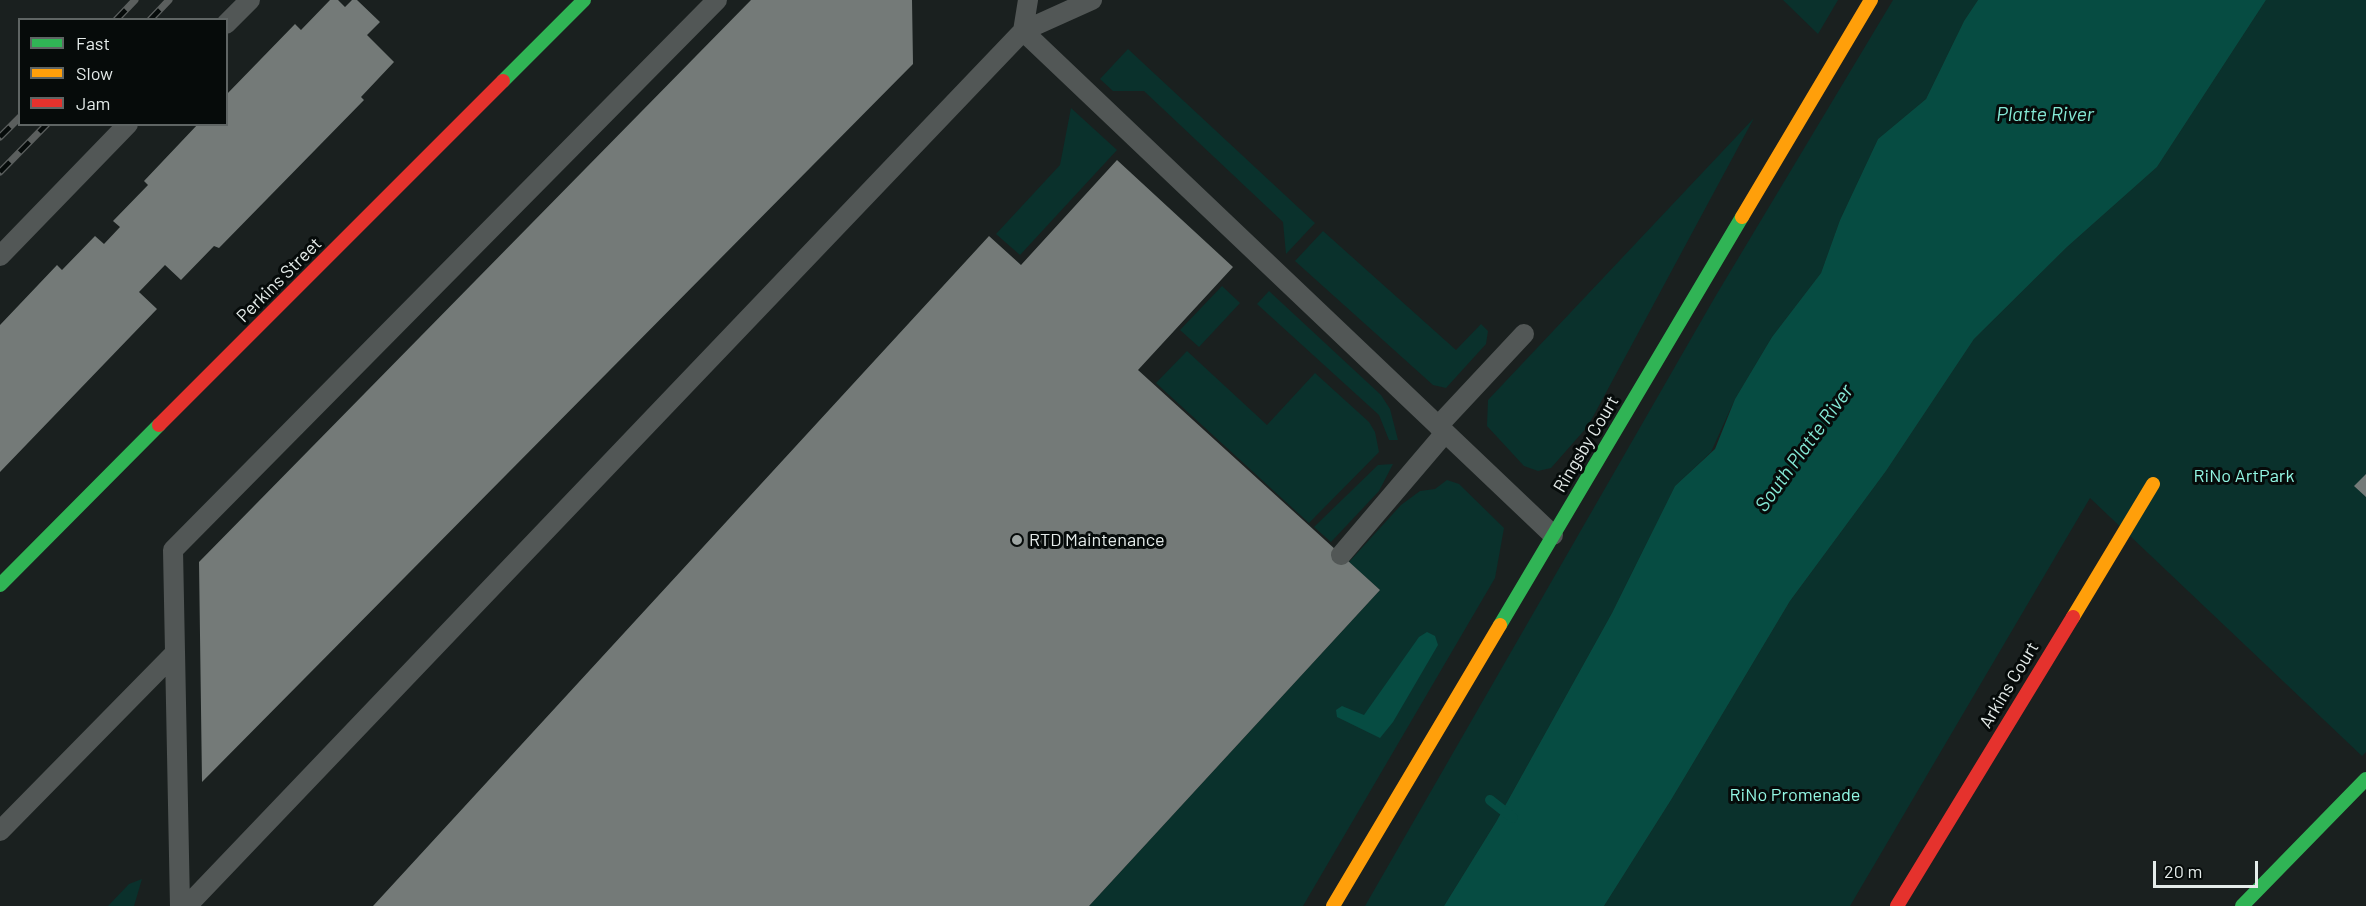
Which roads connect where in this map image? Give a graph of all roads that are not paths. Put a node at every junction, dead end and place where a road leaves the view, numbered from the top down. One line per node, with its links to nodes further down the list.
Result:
1 (250, 0): 7 (lane)
2 (584, 0): 16 (street, Perkins Street)
3 (717, 0): 17 (lane)
4 (1028, 0): 8 (lane)
5 (1092, 0): 8 (lane)
6 (1871, 0): 14 (street, Ringsby Court)
7 (228, 22)
8 (1023, 31): 12 (lane); 21 (lane)
9 (126, 126): 10 (lane)
10 (0, 256)
11 (1524, 334): 12 (lane)
12 (1441, 429): 14 (lane); 15 (lane)
13 (2153, 484): 23 (street, Arkins Court)
14 (1553, 535): 22 (street, Ringsby Court)
15 (1341, 555)
16 (0, 585)
17 (175, 652): 19 (lane); 20 (lane)
18 (2366, 779): 24 (street)
19 (0, 831)
20 (180, 906)
21 (187, 906)
22 (1333, 906)
23 (1897, 906)
24 (2242, 906)

